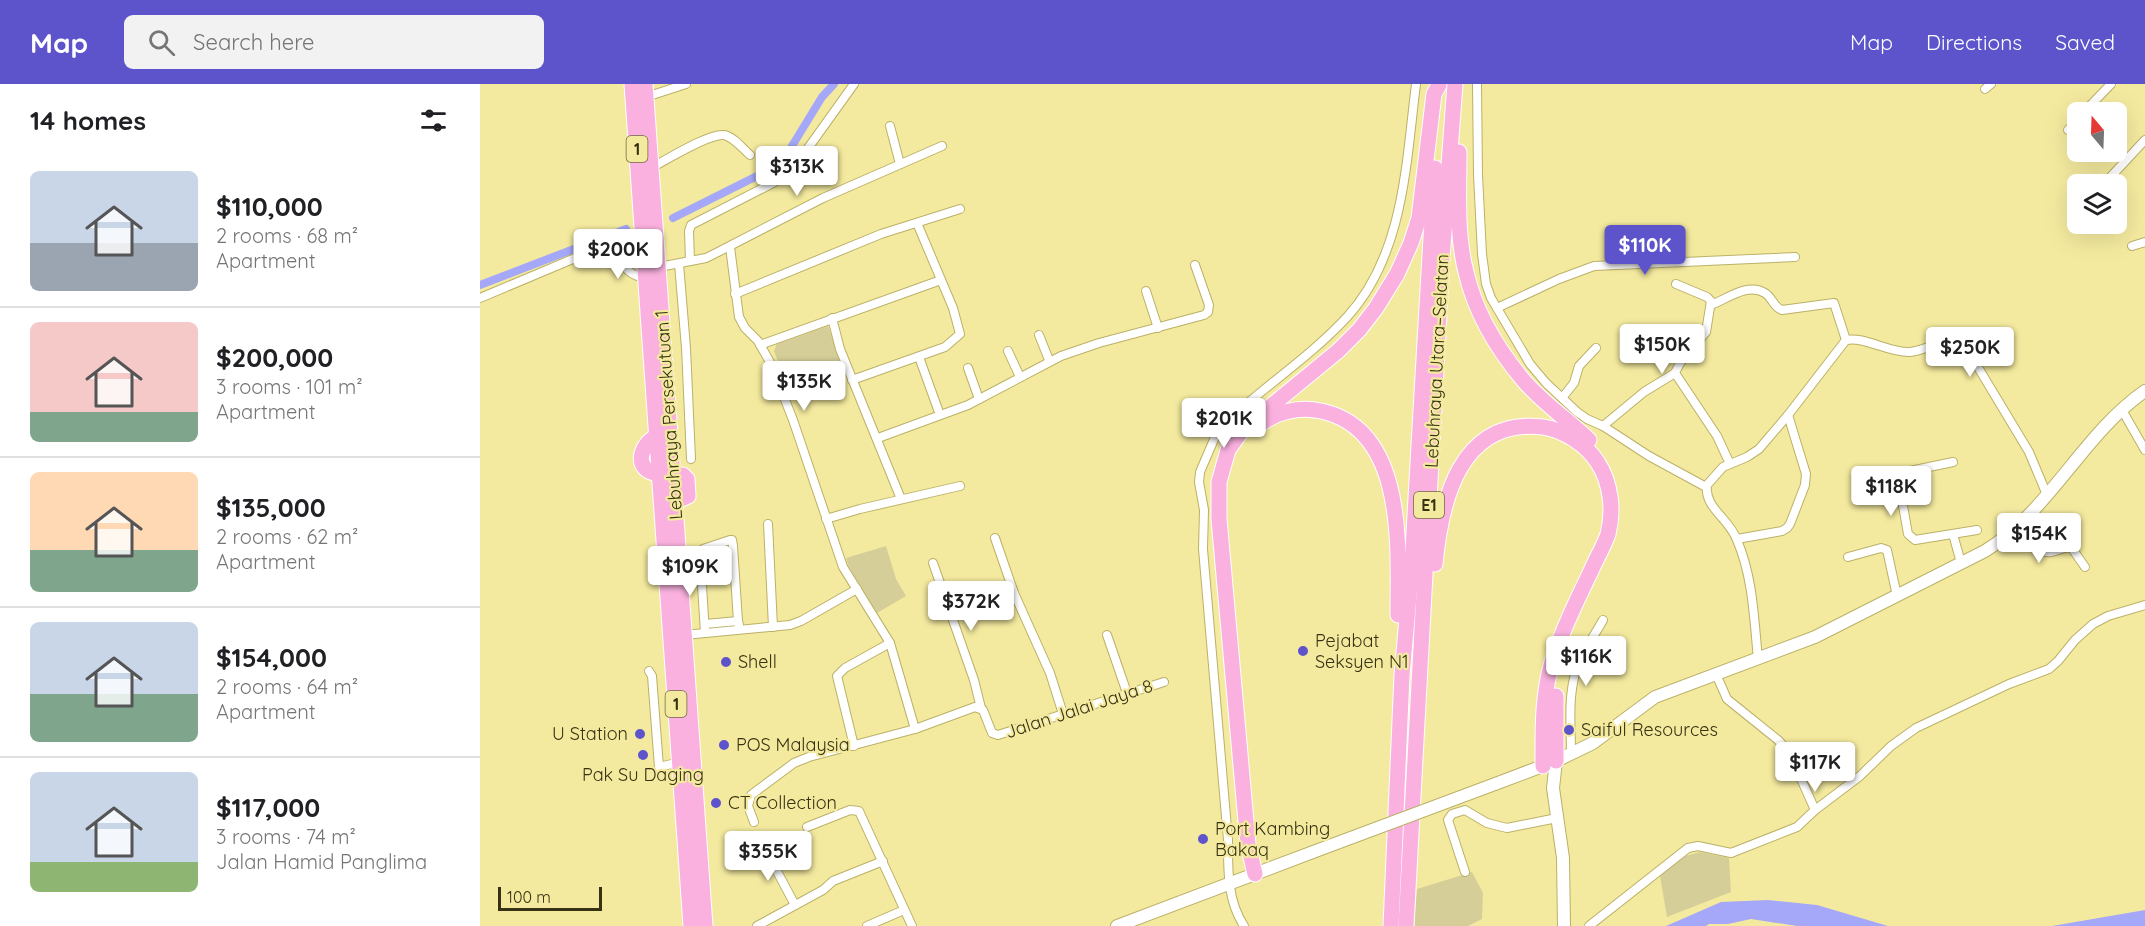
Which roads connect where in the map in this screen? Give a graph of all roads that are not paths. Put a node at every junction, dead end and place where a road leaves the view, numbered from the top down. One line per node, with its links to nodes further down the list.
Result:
1 (632, 84): 19 (highway, Lebuhraya Persekutuan 1 / 1)
2 (686, 84): 8 (street)
3 (854, 84): 26 (street)
4 (1416, 84): 111 (street)
5 (1439, 84): 92 (highway, Lebuhraya Utara–Selatan / E1); 109 (highway)
6 (1477, 84): 37 (street)
7 (2109, 84): 10 (street)
8 (645, 90): 16 (highway, Lebuhraya Persekutuan 1 / 1)
9 (1454, 90): 98 (highway, Lebuhraya Utara–Selatan / E1); 102 (highway)
10 (2093, 102)
11 (890, 126): 15 (street)
12 (2145, 140): 17 (street)
13 (942, 146): 15 (street)
14 (750, 155): 16 (street)
15 (900, 164): 23 (street)
16 (651, 168): 19 (highway, Lebuhraya Persekutuan 1 / 1)
17 (2113, 174)
18 (960, 209): 20 (street)
19 (648, 212): 22 (highway, Lebuhraya Persekutuan 1 / 1)
20 (917, 223): 31 (street); 34 (street)
21 (2145, 242): 24 (street)
22 (650, 246): 29 (highway, Lebuhraya Persekutuan 1 / 1); 30 (highway, Lebuhraya Persekutuan 1 / 1)
23 (730, 246): 26 (street); 34 (street)
24 (2132, 246)
25 (1795, 256): 37 (street)
26 (690, 261): 27 (street)
27 (679, 264): 29 (street); 60 (street)
28 (1195, 265): 39 (street)
29 (659, 267): 63 (highway, Lebuhraya Persekutuan 1 / 1)
30 (645, 278): 35 (street); 63 (highway, Lebuhraya Persekutuan 1 / 1)
31 (941, 280): 38 (street); 45 (street)
32 (1676, 284): 36 (street)
33 (1146, 291): 39 (street)
34 (735, 294): 42 (street)
35 (480, 298)
36 (1711, 305): 41 (street); 48 (street)
37 (1497, 308): 52 (street)
38 (832, 318): 42 (street); 50 (street)
39 (1158, 328): 46 (street)
40 (1039, 335): 46 (street)
41 (1846, 340): 56 (street); 66 (street)
42 (760, 345): 68 (street)
43 (1596, 348): 52 (street)
44 (1008, 351): 49 (street)
45 (919, 357): 50 (street); 55 (street)
46 (1050, 360): 49 (street)
47 (968, 368): 53 (street)
48 (1674, 373): 57 (street); 62 (street)
49 (1020, 377): 53 (street)
50 (852, 380): 58 (street)
51 (2145, 391): 54 (street)
52 (1562, 398): 57 (street)
53 (979, 399): 55 (street)
54 (2122, 410): 59 (street); 66 (street)
55 (940, 415): 58 (street)
56 (1788, 416): 62 (street); 74 (street)
57 (1603, 426): 65 (street)
58 (878, 438): 67 (street)
59 (2145, 450)
60 (691, 459)
61 (1953, 462): 72 (street)
62 (1730, 464): 65 (street)
63 (666, 476): 86 (highway, Lebuhraya Persekutuan 1 / 1); 101 (highway, Lebuhraya Persekutuan 1 / 1)
64 (960, 486): 67 (street)
65 (1706, 488): 74 (street)
66 (2046, 495): 71 (street)
67 (901, 499): 68 (street)
68 (826, 519): 79 (street)
69 (768, 524): 84 (street)
70 (1977, 530): 72 (street)
71 (2012, 530): 77 (street); 78 (street)
72 (1953, 534): 77 (street)
73 (995, 538): 96 (street)
74 (1737, 540): 89 (street)
75 (1848, 557): 80 (street)
76 (933, 563): 95 (street)
77 (1961, 563): 80 (street)
78 (2085, 567)
79 (857, 590): 84 (street); 88 (street)
80 (1897, 596): 89 (street)
81 (2145, 606): 103 (street)
82 (1603, 620): 100 (street)
83 (739, 625): 84 (street); 85 (street); 85 (street)
84 (773, 627)
85 (705, 628): 86 (street)
86 (684, 635): 115 (highway, Lebuhraya Persekutuan 1 / 1)
87 (1107, 635): 94 (street)
88 (890, 643): 97 (street); 99 (street)
89 (1758, 659): 91 (street)
90 (650, 671): 101 (street)
91 (1716, 674): 100 (street); 103 (street)
92 (1402, 675): 109 (highway); 121 (highway, Lebuhraya Utara–Selatan / E1)
93 (1164, 682): 94 (street, Jalan Jalai Jaya 8)
94 (1127, 693): 96 (street, Jalan Jalai Jaya 8)
95 (981, 708): 96 (street, Jalan Jalai Jaya 8); 97 (street)
96 (1063, 714)
97 (915, 729): 99 (street)
98 (1416, 743): 102 (highway); 122 (highway, Lebuhraya Utara–Selatan / E1)
99 (854, 746): 105 (street)
100 (1571, 754): 102 (street)
101 (680, 762): 114 (highway, Lebuhraya Persekutuan 1 / 1)
102 (1550, 764): 104 (street); 109 (street, bridge)
103 (1815, 810): 124 (street)
104 (1557, 818): 110 (street); 123 (street)
105 (754, 822)
106 (807, 826): 108 (street)
107 (764, 847): 112 (street)
108 (883, 861): 112 (street); 113 (street)
109 (1259, 872): 111 (street)
110 (1465, 872)
111 (1229, 884): 119 (street); 120 (street)
112 (795, 905): 116 (street)
113 (904, 910): 117 (street); 118 (street)
114 (691, 926)
115 (705, 926)
116 (757, 926)
117 (867, 926)
118 (912, 926)
119 (1117, 926)
120 (1244, 926)
121 (1391, 926)
122 (1406, 926)
123 (1564, 926)
124 (1589, 926)

